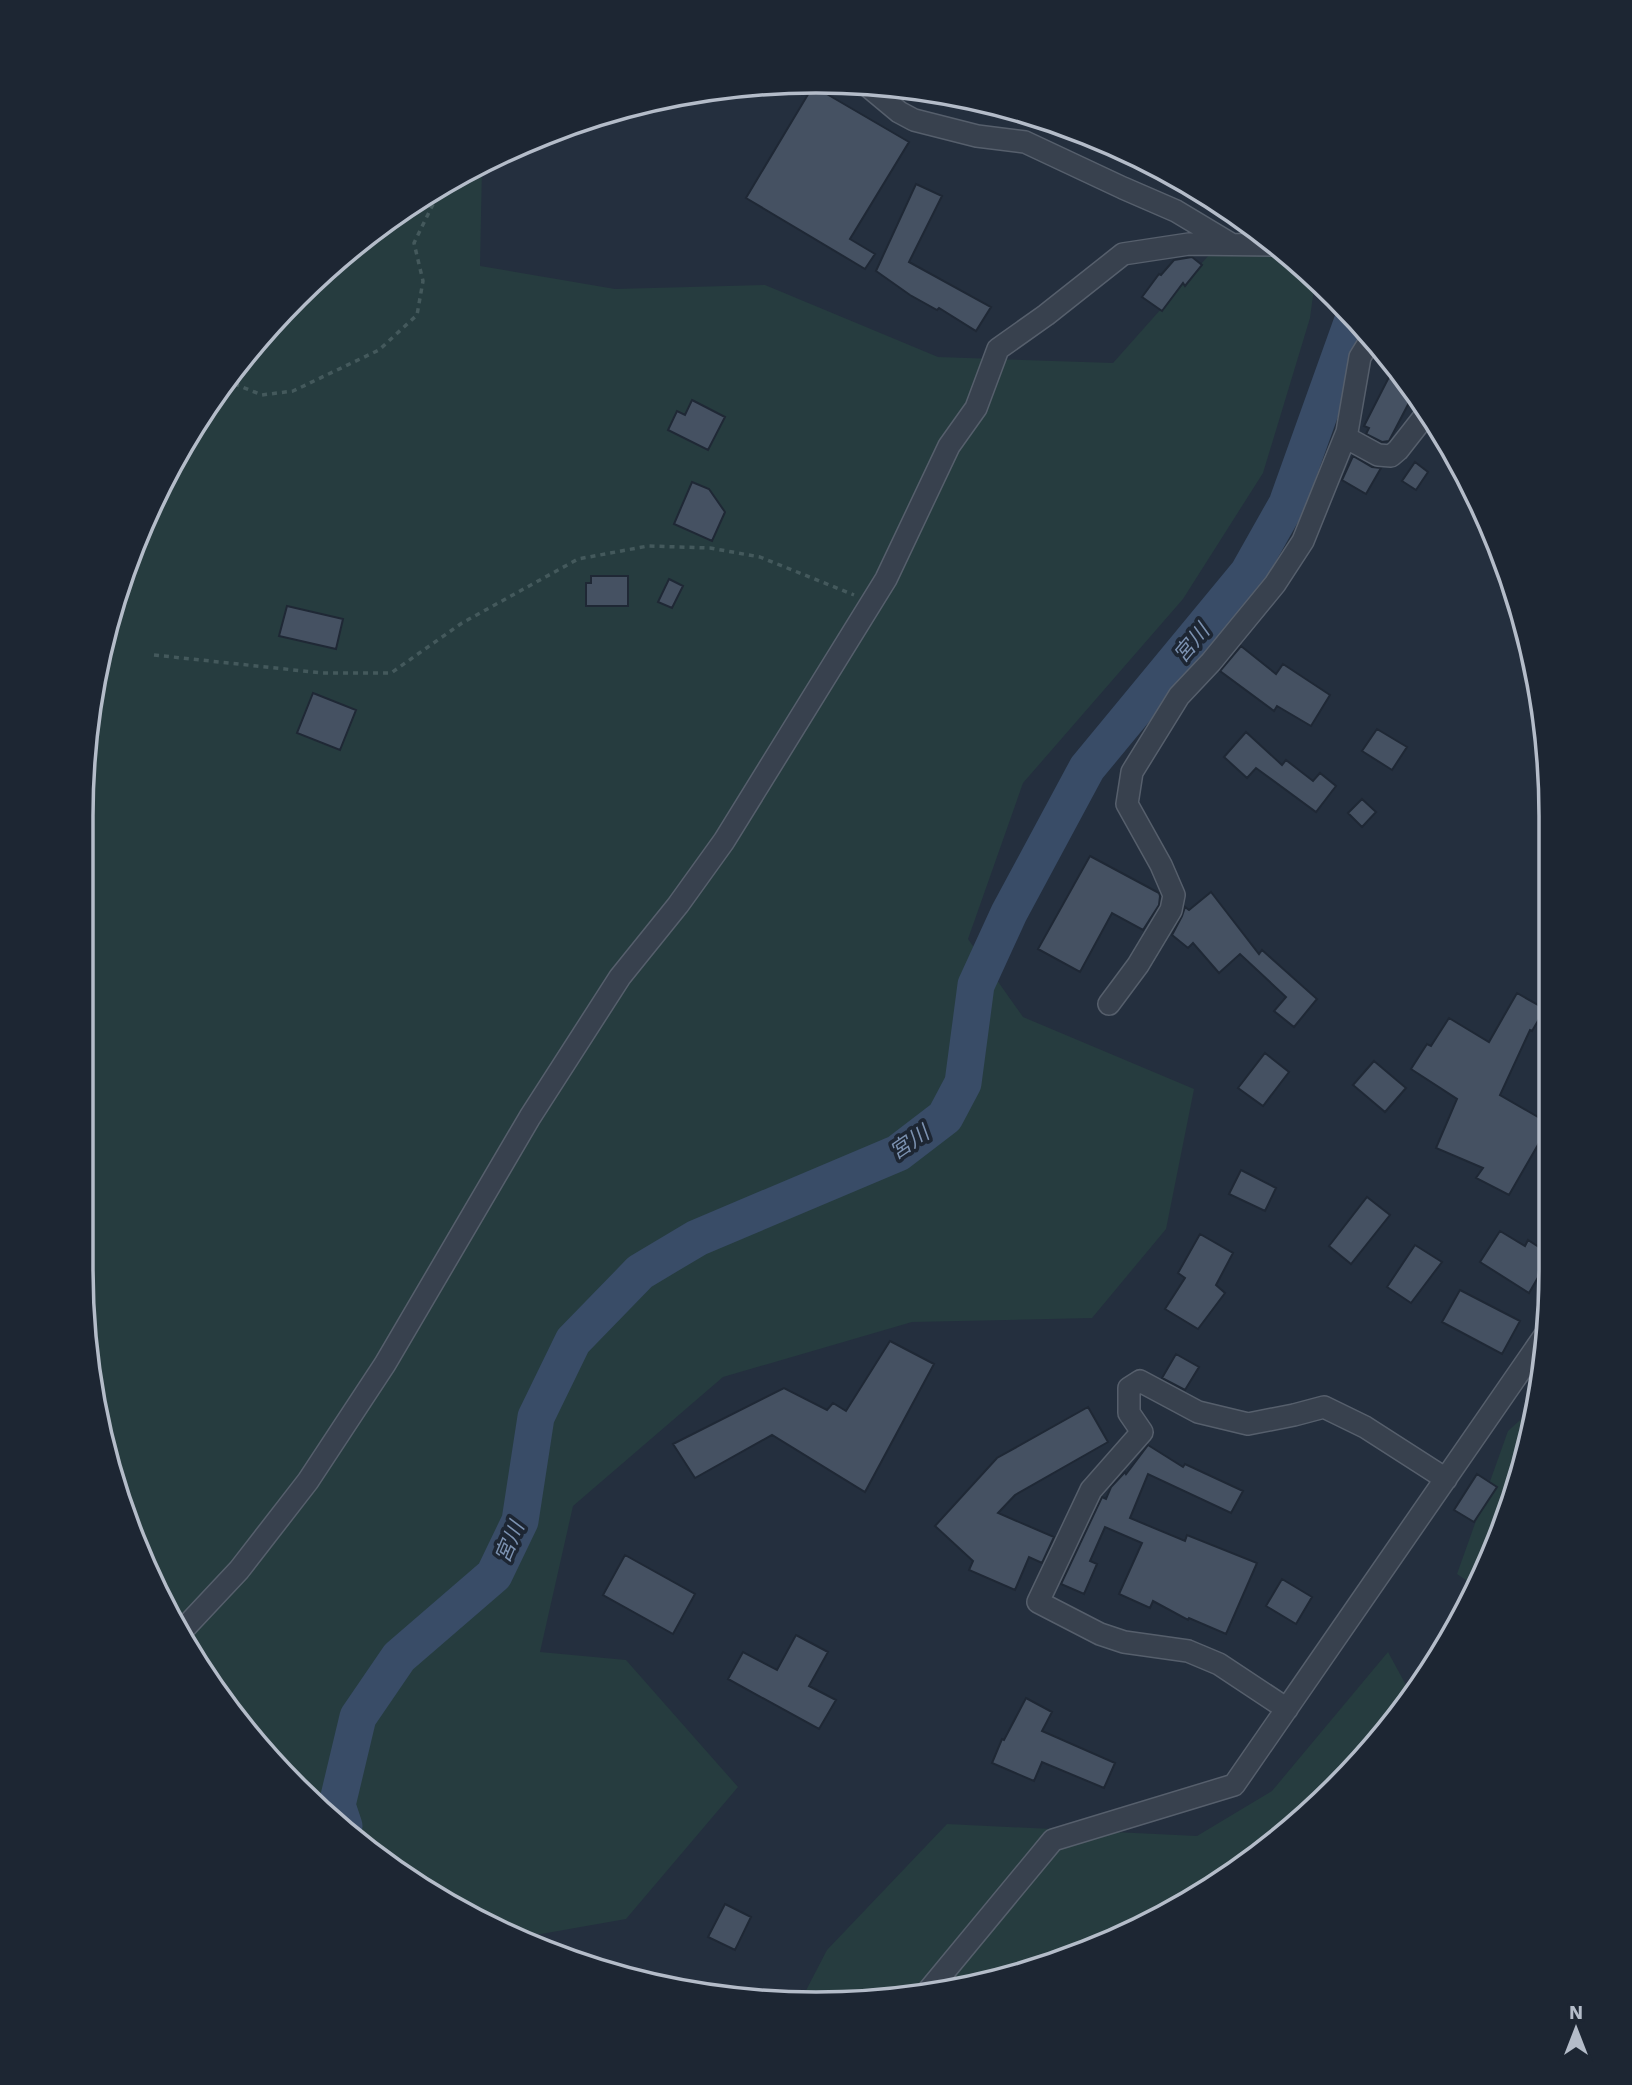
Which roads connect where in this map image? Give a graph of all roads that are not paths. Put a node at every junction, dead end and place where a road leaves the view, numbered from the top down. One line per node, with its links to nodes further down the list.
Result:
1 (880, 96): 2 (street)
2 (1231, 244): 3 (street); 10 (street)
3 (1259, 245)
4 (1366, 347): 6 (street)
5 (1421, 421): 6 (street)
6 (1345, 437): 7 (street)
7 (1109, 1003)
8 (1534, 1351): 9 (street)
9 (1446, 1479): 11 (street); 11 (street)
10 (187, 1625)
11 (1287, 1709): 12 (street)
12 (936, 1982)

